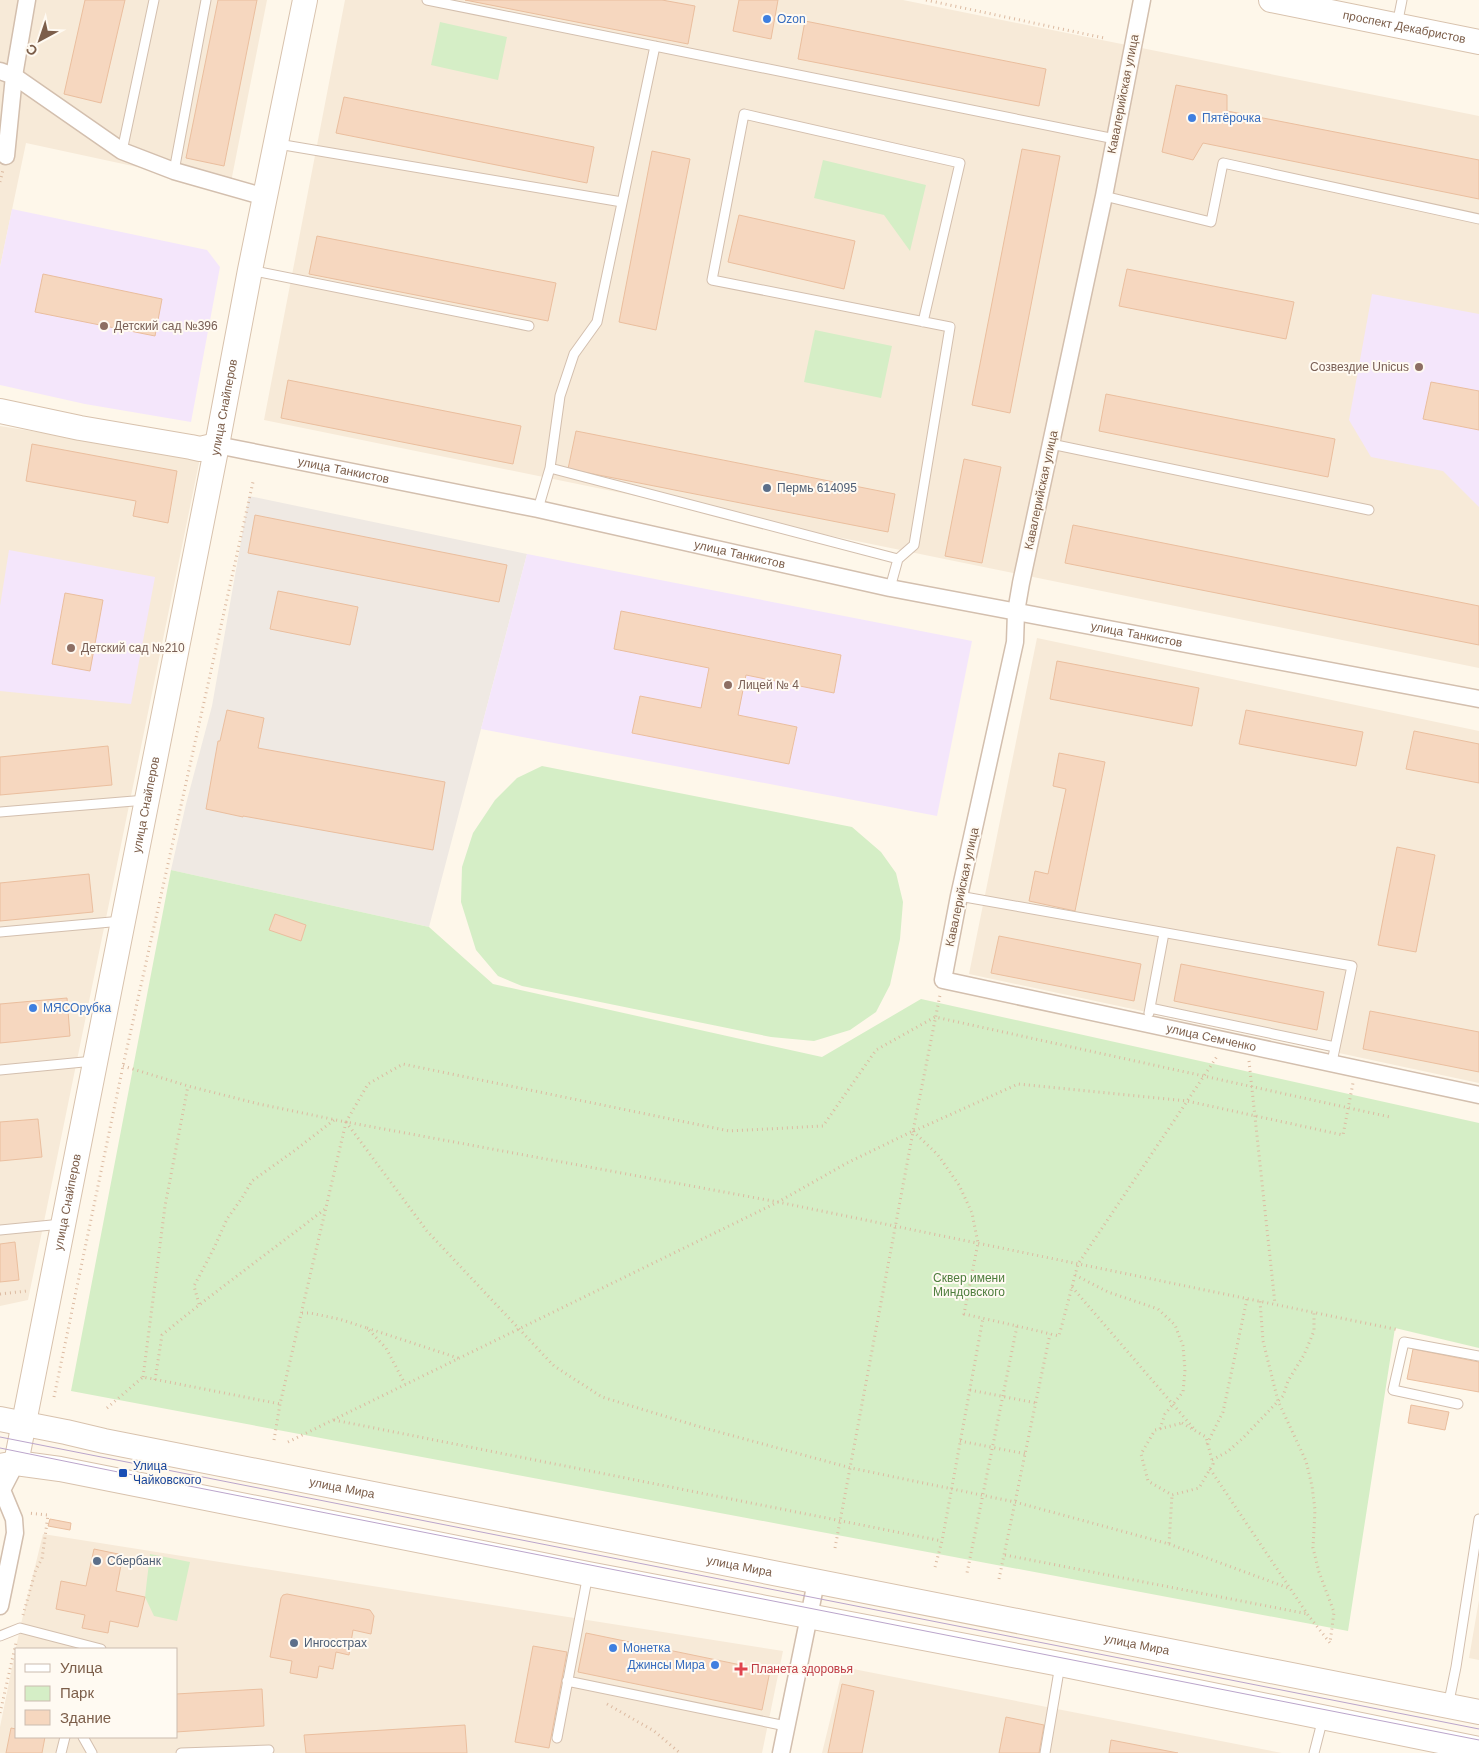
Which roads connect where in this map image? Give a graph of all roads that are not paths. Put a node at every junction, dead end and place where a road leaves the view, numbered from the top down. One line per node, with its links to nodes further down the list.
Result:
1 (27, 0): 12 (street)
2 (154, 0): 15 (lane)
3 (206, 0): 17 (lane)
4 (305, 0): 14 (main road, улица Снайперов)
5 (427, 0): 11 (lane)
6 (1142, 0): 13 (street, Кавалерийская улица)
7 (1271, 0): 9 (main road, проспект Декабристов)
8 (1402, 0): 9 (lane)
9 (1397, 25): 10 (main road, проспект Декабристов)
10 (1479, 42)
11 (655, 46): 13 (lane); 20 (lane)
12 (7, 74): 15 (street); 16 (street)
13 (1115, 139): 18 (street, Кавалерийская улица)
14 (277, 143): 19 (main road, улица Снайперов); 20 (lane)
15 (122, 151): 17 (street)
16 (6, 156)
17 (174, 170): 19 (street)
18 (1104, 196): 21 (lane); 26 (street, Кавалерийская улица)
19 (265, 197): 22 (main road, улица Снайперов)
20 (622, 202): 28 (lane)
21 (1479, 218)
22 (250, 270): 24 (lane); 27 (main road, улица Снайперов)
23 (923, 322): 23 (lane); 31 (lane)
24 (529, 326)
25 (0, 411): 27 (main road, улица Танкистов)
26 (1050, 444): 30 (lane); 33 (street, Кавалерийская улица)
27 (217, 445): 29 (street, улица Танкистов); 35 (main road, улица Снайперов)
28 (550, 468): 29 (lane); 31 (lane)
29 (538, 510): 32 (street, улица Танкистов)
30 (1369, 510)
31 (898, 560): 32 (lane)
32 (890, 588): 33 (street, улица Танкистов)
33 (1016, 612): 34 (street, улица Танкистов); 37 (street, Кавалерийская улица)
34 (1479, 699)
35 (147, 800): 36 (lane); 38 (main road, улица Снайперов)
36 (0, 812)
37 (959, 896): 40 (lane); 41 (street, Кавалерийская улица)
38 (122, 922): 39 (lane); 44 (main road, улица Снайперов)
39 (0, 932)
40 (1164, 933): 42 (lane); 43 (lane)
41 (943, 980): 42 (street, улица Семченко)
42 (1149, 1016): 43 (street, улица Семченко)
43 (1334, 1055): 46 (street, улица Семченко)
44 (95, 1060): 45 (lane); 47 (main road, улица Снайперов)
45 (0, 1070)
46 (1479, 1095)
47 (62, 1224): 48 (lane); 52 (main road, улица Снайперов)
48 (0, 1230)
49 (1479, 1356): 50 (lane)
50 (1458, 1404)
51 (0, 1419): 52 (main road, улица Мира)
52 (23, 1424): 53 (main road, улица Снайперов); 56 (main road, улица Мира)
53 (8, 1465): 55 (main road); 57 (street, улица Снайперов)
54 (1479, 1519): 63 (lane)
55 (588, 1574): 58 (main road); 62 (lane)
56 (816, 1582): 58 (street); 63 (main road, улица Мира)
57 (0, 1606)
58 (809, 1617): 61 (main road); 66 (street)
59 (0, 1636): 60 (lane)
60 (82, 1647)
61 (1060, 1664): 65 (main road); 76 (lane)
62 (567, 1681): 66 (lane); 69 (lane)
63 (1448, 1706): 64 (main road, улица Мира)
64 (1479, 1712)
65 (1324, 1718): 70 (main road); 77 (lane)
66 (786, 1726): 75 (street)
67 (65, 1738): 72 (lane)
68 (84, 1738): 73 (lane)
69 (557, 1738)
70 (1479, 1749)
71 (268, 1750): 74 (lane)
72 (61, 1753)
73 (92, 1753)
74 (181, 1753)
75 (781, 1753)
76 (1045, 1753)
77 (1314, 1753)

